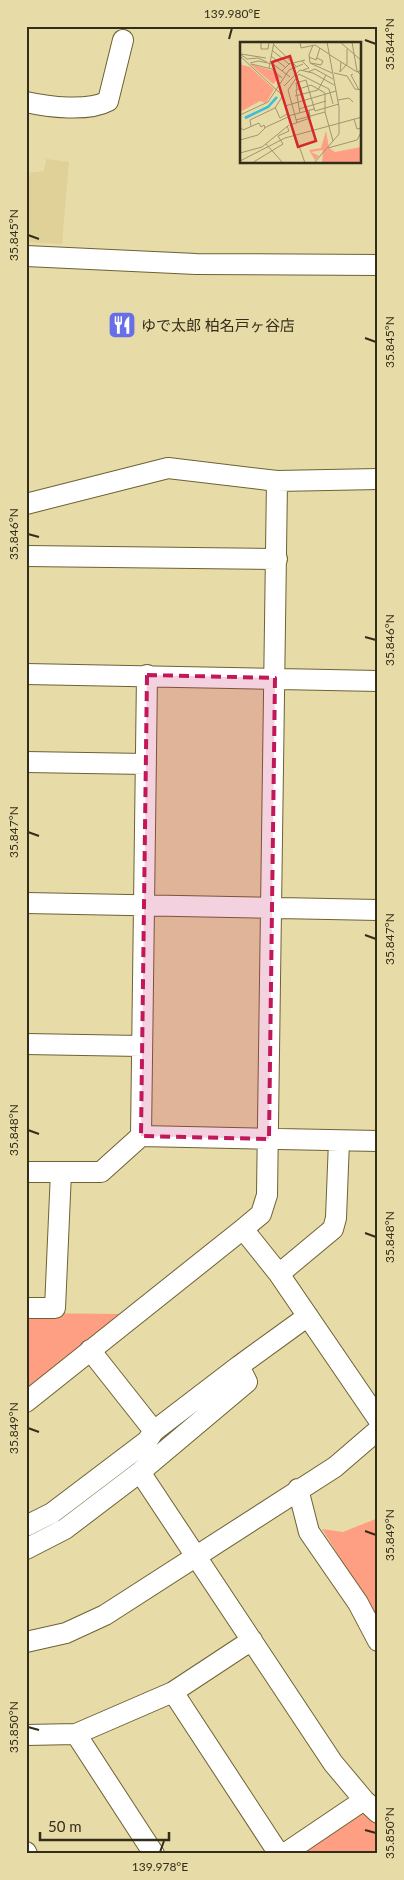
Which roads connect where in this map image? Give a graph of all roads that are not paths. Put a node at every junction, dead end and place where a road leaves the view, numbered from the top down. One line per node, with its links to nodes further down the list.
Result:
1 (123, 40): 2 (street)
2 (26, 102)
3 (26, 256): 4 (street)
4 (378, 265)
5 (378, 479): 6 (street)
6 (277, 481): 7 (street); 9 (street)
7 (26, 504)
8 (26, 556): 9 (street)
9 (277, 559): 12 (street)
10 (26, 674): 11 (street)
11 (147, 675): 12 (street); 15 (street)
12 (275, 678): 13 (street); 18 (street)
13 (378, 681)
14 (26, 762): 15 (street)
15 (146, 764): 17 (street)
16 (26, 903): 17 (street)
17 (144, 905): 18 (street); 21 (street)
18 (271, 907): 19 (street); 23 (street)
19 (378, 910)
20 (26, 1044): 21 (street)
21 (141, 1046): 22 (street)
22 (141, 1136): 23 (street); 27 (street)
23 (269, 1139): 24 (street); 28 (street)
24 (339, 1141): 25 (street); 29 (street)
25 (378, 1141)
26 (26, 1172): 27 (street)
27 (61, 1172): 30 (street)
28 (243, 1229): 29 (street); 32 (street)
29 (279, 1274): 31 (street)
30 (26, 1308)
31 (308, 1316): 33 (street); 35 (street)
32 (90, 1350): 34 (street); 37 (street)
33 (238, 1366): 37 (street); 38 (street)
34 (26, 1402)
35 (378, 1419)
36 (378, 1430): 39 (street)
37 (154, 1431): 40 (street)
38 (140, 1472): 41 (street); 42 (street)
39 (298, 1489): 42 (street); 44 (street)
40 (26, 1526)
41 (26, 1549)
42 (196, 1555): 43 (street); 45 (street)
43 (252, 1640): 46 (street); 49 (street)
44 (378, 1641)
45 (26, 1642)
46 (173, 1692): 47 (street); 51 (street)
47 (76, 1734): 48 (street); 50 (street)
48 (26, 1735)
49 (371, 1807): 52 (street)
50 (154, 1854)
51 (279, 1854)
52 (284, 1854)

